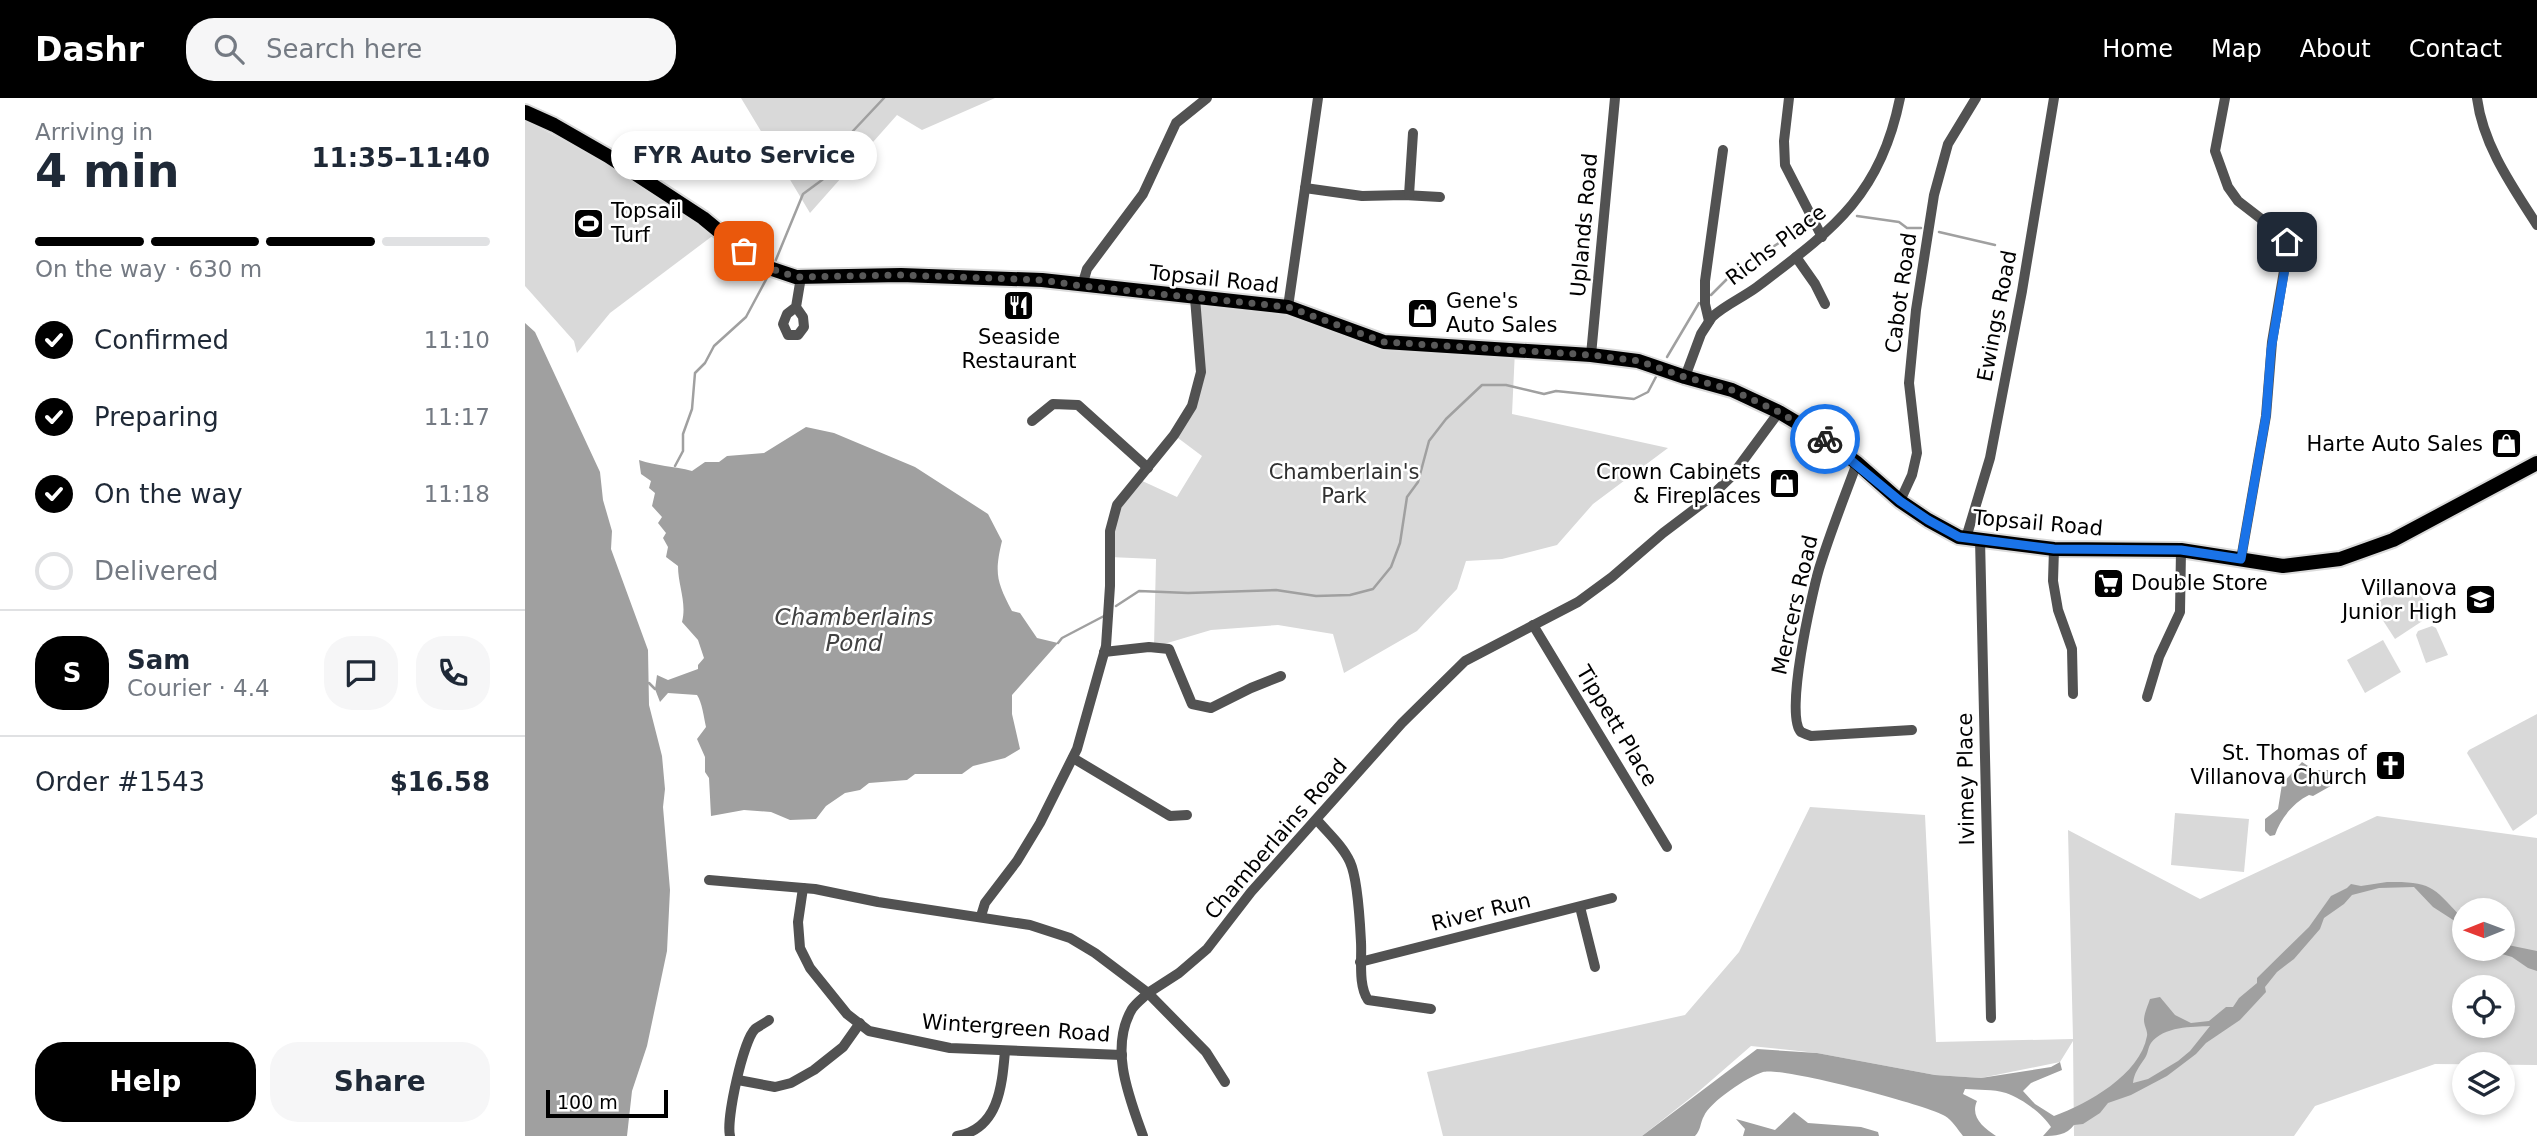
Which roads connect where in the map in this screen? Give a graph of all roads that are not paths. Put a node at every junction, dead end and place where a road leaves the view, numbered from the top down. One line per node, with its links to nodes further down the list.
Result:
1 (1207, 98): 20 (street)
2 (1318, 98): 13 (street)
3 (1615, 98): 26 (street, Uplands Road)
4 (1789, 98): 17 (street)
5 (1900, 98): 17 (street, Richs Place)
6 (1976, 98): 33 (street, Cabot Road)
7 (2054, 98): 34 (street, Ewings Road)
8 (2225, 98): 37 (street)
9 (2477, 98): 16 (street)
10 (525, 112): 19 (main road, Topsail Road)
11 (1413, 133): 14 (street)
12 (1723, 150): 25 (street)
13 (1305, 188): 14 (street); 24 (street)
14 (1409, 195): 15 (street)
15 (1440, 197)
16 (2537, 225)
17 (1822, 237): 18 (street, Richs Place)
18 (1796, 257): 22 (street); 25 (street, Richs Place)
19 (801, 277): 20 (main road, Topsail Road); 23 (street)
20 (1082, 286): 21 (main road, Topsail Road)
21 (1195, 298): 24 (main road, Topsail Road); 32 (street)
22 (1825, 304)
23 (796, 307)
24 (1288, 307): 26 (main road, Topsail Road)
25 (1709, 321): 27 (street, Richs Place)
26 (1591, 355): 27 (main road, Topsail Road)
27 (1685, 377): 28 (main road, Topsail Road)
28 (1779, 412): 30 (main road, Topsail Road); 38 (street, Chamberlains Road)
29 (1032, 421): 32 (street)
30 (1857, 463): 33 (main road, Topsail Road); 43 (street, Mercers Road)
31 (2537, 463): 37 (main road, Topsail Road)
32 (1148, 468): 39 (street)
33 (1900, 501): 34 (main road, Topsail Road)
34 (1973, 538): 35 (main road, Topsail Road); 57 (street, Ivimey Place)
35 (2054, 549): 36 (main road, Topsail Road); 41 (street)
36 (2181, 550): 37 (main road, Topsail Road); 42 (street)
37 (2241, 559)
38 (1533, 625): 46 (street, Chamberlains Road); 47 (street, Tippett Place)
39 (1104, 652): 40 (street); 44 (street)
40 (1281, 676)
41 (2073, 694)
42 (2147, 697)
43 (1912, 730)
44 (1073, 758): 45 (street); 52 (street)
45 (1187, 815)
46 (1317, 820): 53 (street); 55 (street, Chamberlains Road)
47 (1667, 847)
48 (709, 880): 49 (street)
49 (803, 888): 52 (street); 59 (street, Wintergreen Road)
50 (1612, 898): 51 (street, River Run)
51 (1580, 907): 53 (street, River Run); 54 (street)
52 (981, 916): 55 (street)
53 (1360, 962): 56 (street)
54 (1595, 967)
55 (1148, 993): 61 (street); 63 (street)
56 (1431, 1009)
57 (1991, 1018)
58 (769, 1020): 62 (street)
59 (860, 1024): 60 (street, Wintergreen Road); 62 (street)
60 (1005, 1051): 61 (street, Wintergreen Road); 65 (street)
61 (1122, 1055): 66 (street)
62 (738, 1080): 64 (street)
63 (1225, 1082)
64 (730, 1136)
65 (957, 1136)
66 (1143, 1136)

